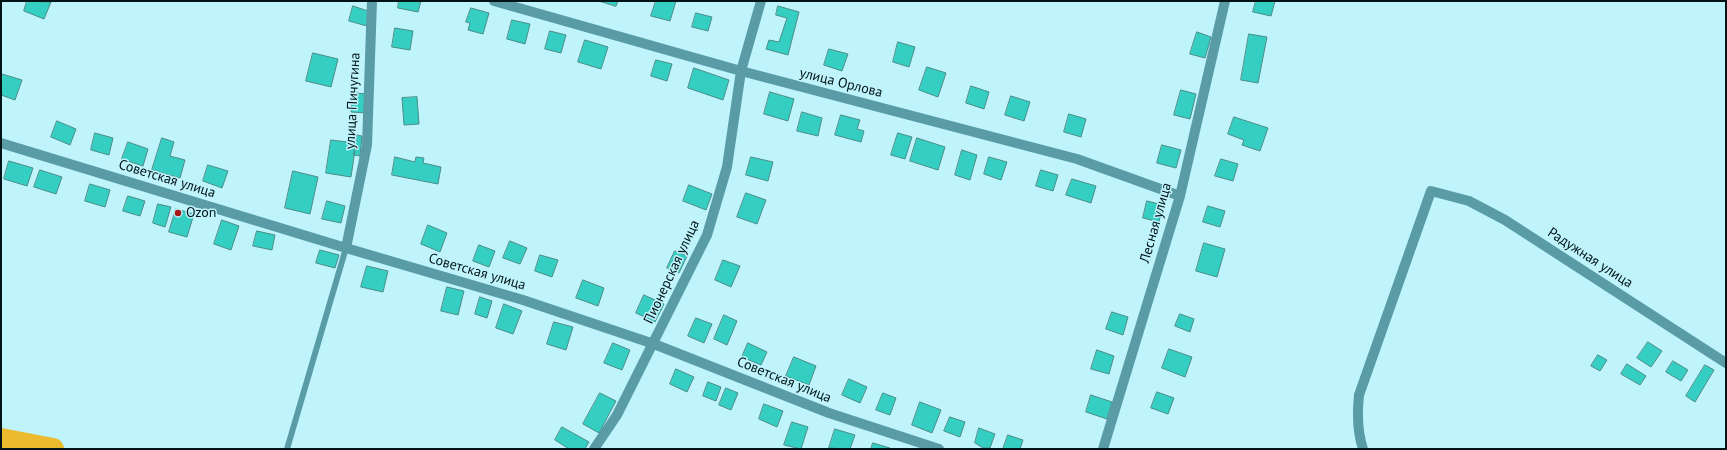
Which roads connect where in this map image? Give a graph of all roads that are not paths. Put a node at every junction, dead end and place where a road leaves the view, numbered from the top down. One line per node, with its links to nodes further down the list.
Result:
1 (372, 1): 8 (street, улица Пичугина)
2 (494, 1): 5 (street, улица Орлова)
3 (761, 1): 5 (street, Пионерская улица)
4 (1225, 1): 7 (street, Лесная улица)
5 (741, 71): 7 (street, улица Орлова); 9 (street, Пионерская улица)
6 (1, 143): 8 (street, Советская улица)
7 (1180, 196): 14 (street, Лесная улица)
8 (346, 248): 9 (street, Советская улица); 11 (lane)
9 (654, 344): 12 (street, Пионерская улица); 13 (street, Советская улица)
10 (1726, 363): 15 (street, Радужная улица)
11 (287, 449)
12 (594, 449)
13 (939, 449)
14 (1103, 449)
15 (1364, 449)

